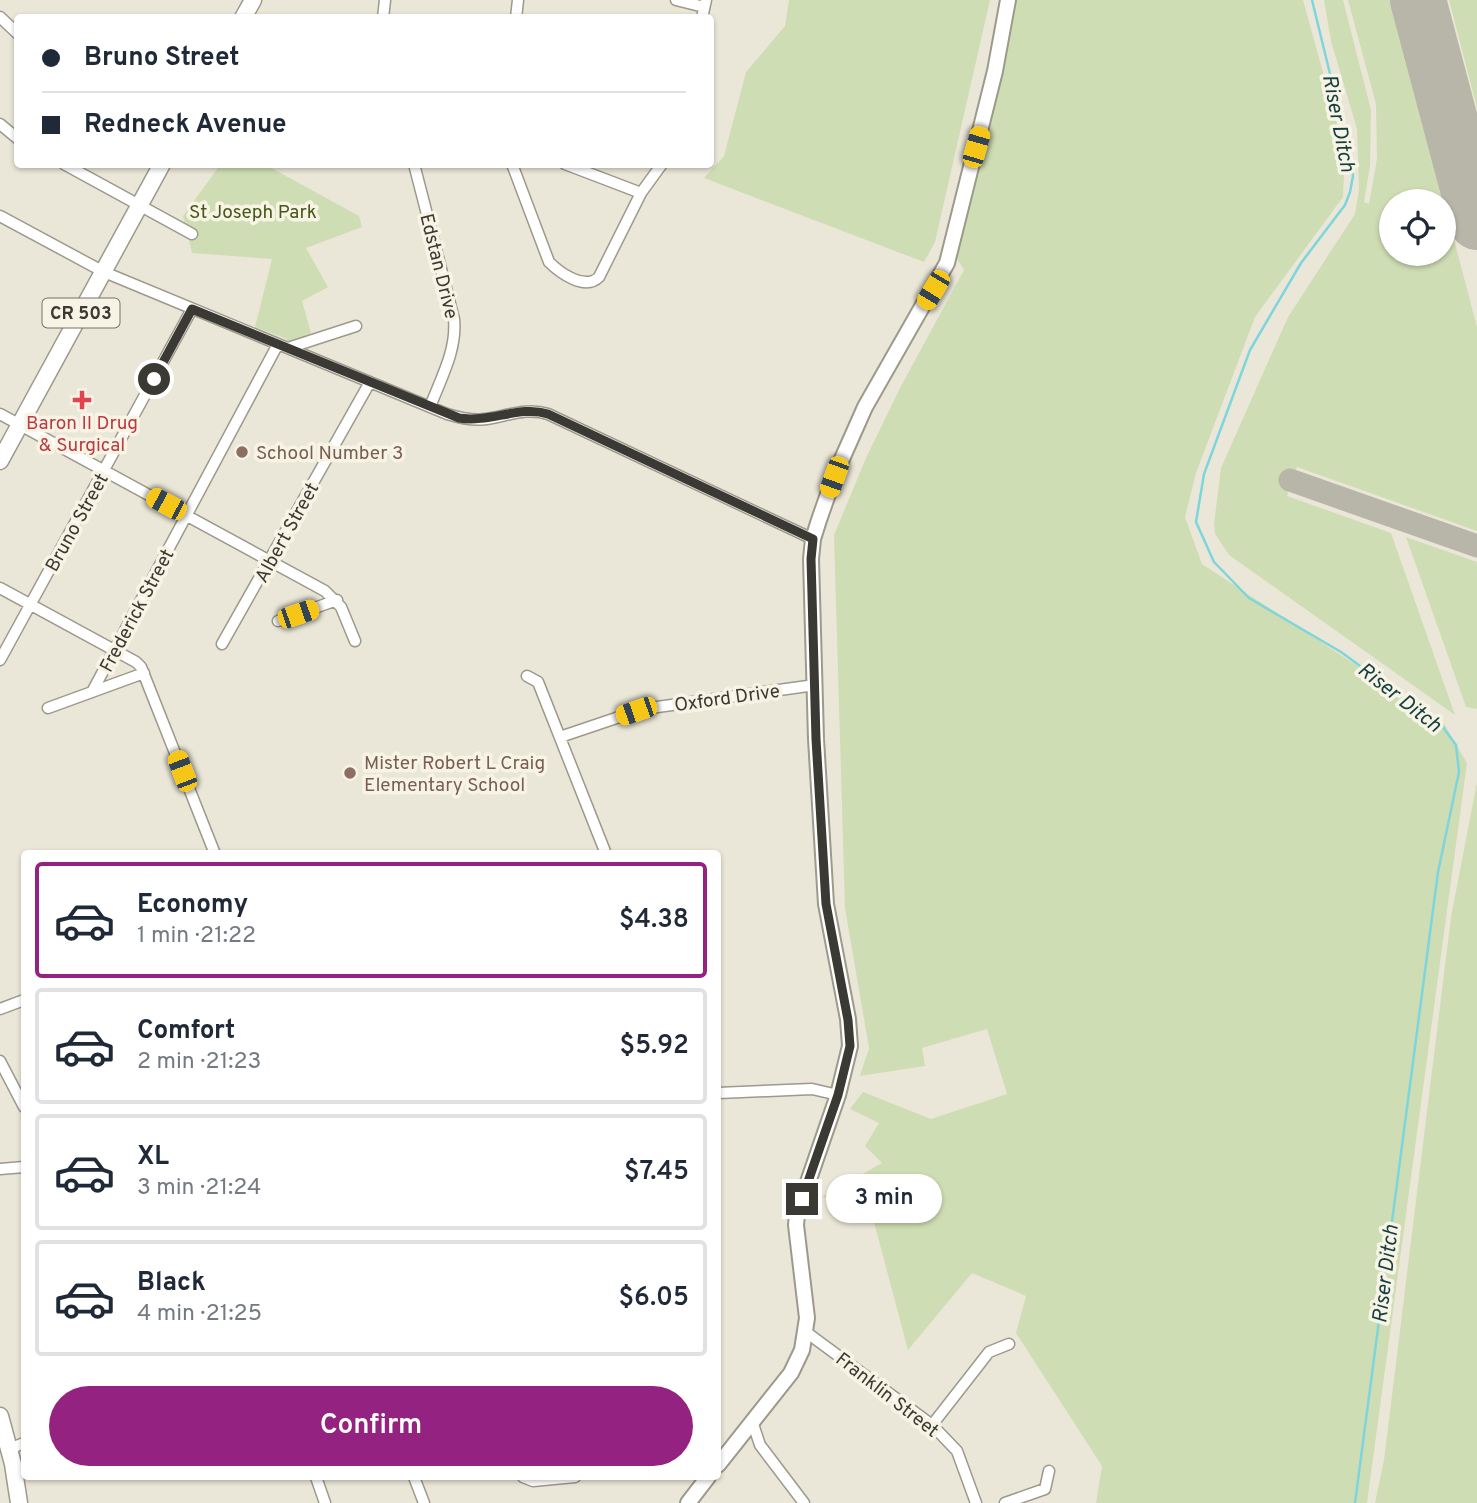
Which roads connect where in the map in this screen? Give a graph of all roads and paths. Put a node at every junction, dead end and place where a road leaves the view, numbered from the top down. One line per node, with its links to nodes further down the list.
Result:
1 (676, 0): 3 (street)
2 (1008, 0): 29 (street)
3 (704, 8)
4 (0, 18): 5 (street)
5 (14, 30)
6 (0, 124): 7 (street)
7 (14, 136)
8 (71, 168): 15 (street)
9 (160, 168): 15 (main road, CR 503)
10 (415, 168): 23 (street, Edstan Drive)
11 (514, 168): 14 (street)
12 (575, 168): 14 (street)
13 (659, 168): 14 (street)
14 (640, 193)
15 (139, 206): 17 (street); 18 (main road, CR 503)
16 (0, 216): 18 (street)
17 (192, 234)
18 (104, 272): 19 (street); 25 (main road, CR 503)
19 (192, 309): 21 (street); 27 (street, Bruno Street)
20 (356, 326): 21 (street)
21 (283, 346): 22 (street); 28 (street, Frederick Street)
22 (370, 382): 23 (street); 30 (street, Albert Street)
23 (430, 407): 29 (street)
24 (0, 414): 25 (street)
25 (20, 425): 26 (main road, CR 503); 27 (street)
26 (0, 461)
27 (104, 470): 28 (street); 33 (street, Bruno Street)
28 (187, 515): 30 (street); 37 (street, Frederick Street)
29 (813, 539): 41 (street)
30 (270, 561): 32 (street); 36 (street, Albert Street)
31 (0, 587): 33 (street)
32 (337, 600): 34 (street); 35 (street)
33 (31, 604): 37 (street); 38 (street, Bruno Street)
34 (278, 621)
35 (355, 641)
36 (222, 644)
37 (115, 650): 39 (street); 42 (street, Frederick Street)
38 (0, 660)
39 (144, 673): 42 (street); 45 (street)
40 (527, 676): 44 (street)
41 (814, 685): 44 (street, Oxford Drive); 51 (street)
42 (92, 692): 43 (street)
43 (48, 708)
44 (560, 737): 46 (street)
45 (213, 850)
46 (604, 850)
47 (21, 1001): 48 (street)
48 (0, 1009)
49 (0, 1061): 52 (street)
50 (721, 1093): 51 (street)
51 (838, 1095): 55 (street)
52 (21, 1101)
53 (21, 1167): 54 (street)
54 (0, 1169)
55 (806, 1332): 58 (street); 59 (street, Franklin Street)
56 (1009, 1344): 59 (street)
57 (0, 1416): 60 (main road)
58 (752, 1421): 61 (street); 70 (street)
59 (932, 1425): 71 (street, Franklin Street)
60 (17, 1446): 67 (main road)
61 (721, 1461)
62 (1049, 1471): 72 (street)
63 (317, 1480): 68 (street)
64 (415, 1480): 69 (street)
65 (706, 1480): 66 (street)
66 (695, 1499)
67 (19, 1503)
68 (326, 1503)
69 (424, 1503)
70 (804, 1503)
71 (976, 1503)
72 (1005, 1503)

